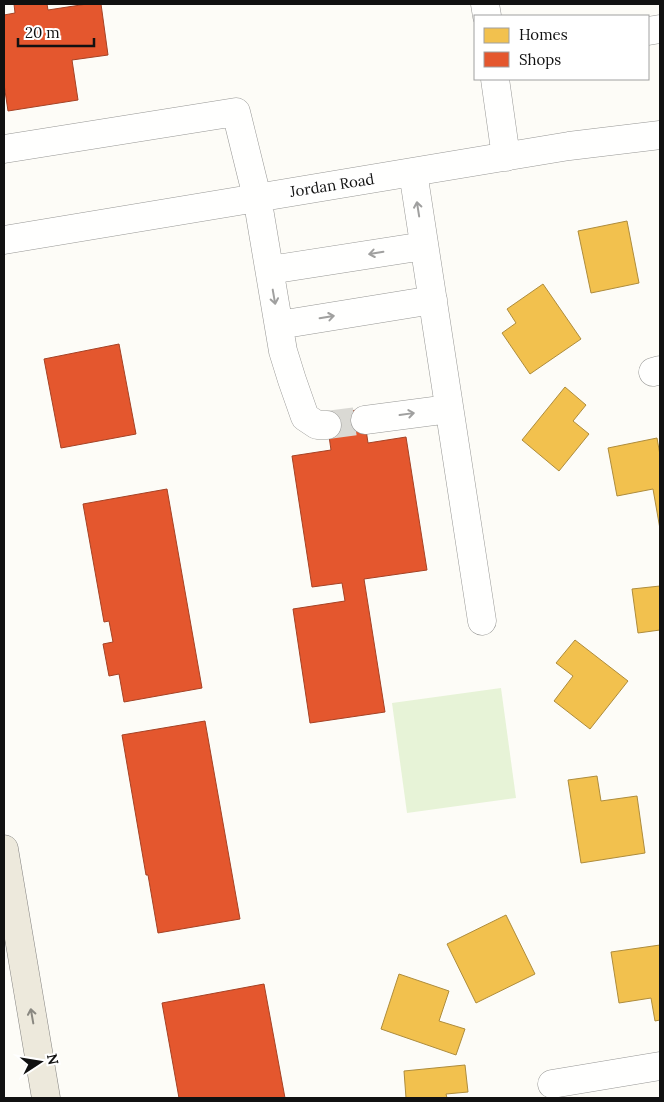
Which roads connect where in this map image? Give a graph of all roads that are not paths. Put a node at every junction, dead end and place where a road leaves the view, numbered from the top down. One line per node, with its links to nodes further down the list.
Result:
1 (495, 80): 4 (street)
2 (660, 135): 4 (street, Jordan Road)
3 (4, 149): 6 (street)
4 (506, 157): 5 (street, Jordan Road)
5 (413, 172): 6 (street, Jordan Road); 8 (street, one-way to 5)
6 (258, 198): 7 (street, Jordan Road); 9 (street)
7 (4, 240)
8 (424, 246): 9 (street, one-way to 9); 10 (street)
9 (270, 270): 11 (street, one-way to 11)
10 (432, 300): 11 (street, one-way to 10); 12 (street)
11 (279, 325): 14 (street)
12 (449, 409): 13 (street, one-way to 12); 15 (street)
13 (365, 420)
14 (327, 425)
15 (482, 621)
16 (4, 850): 19 (main road, one-way to 16)
17 (660, 1066): 18 (street)
18 (552, 1084)
19 (46, 1098)

